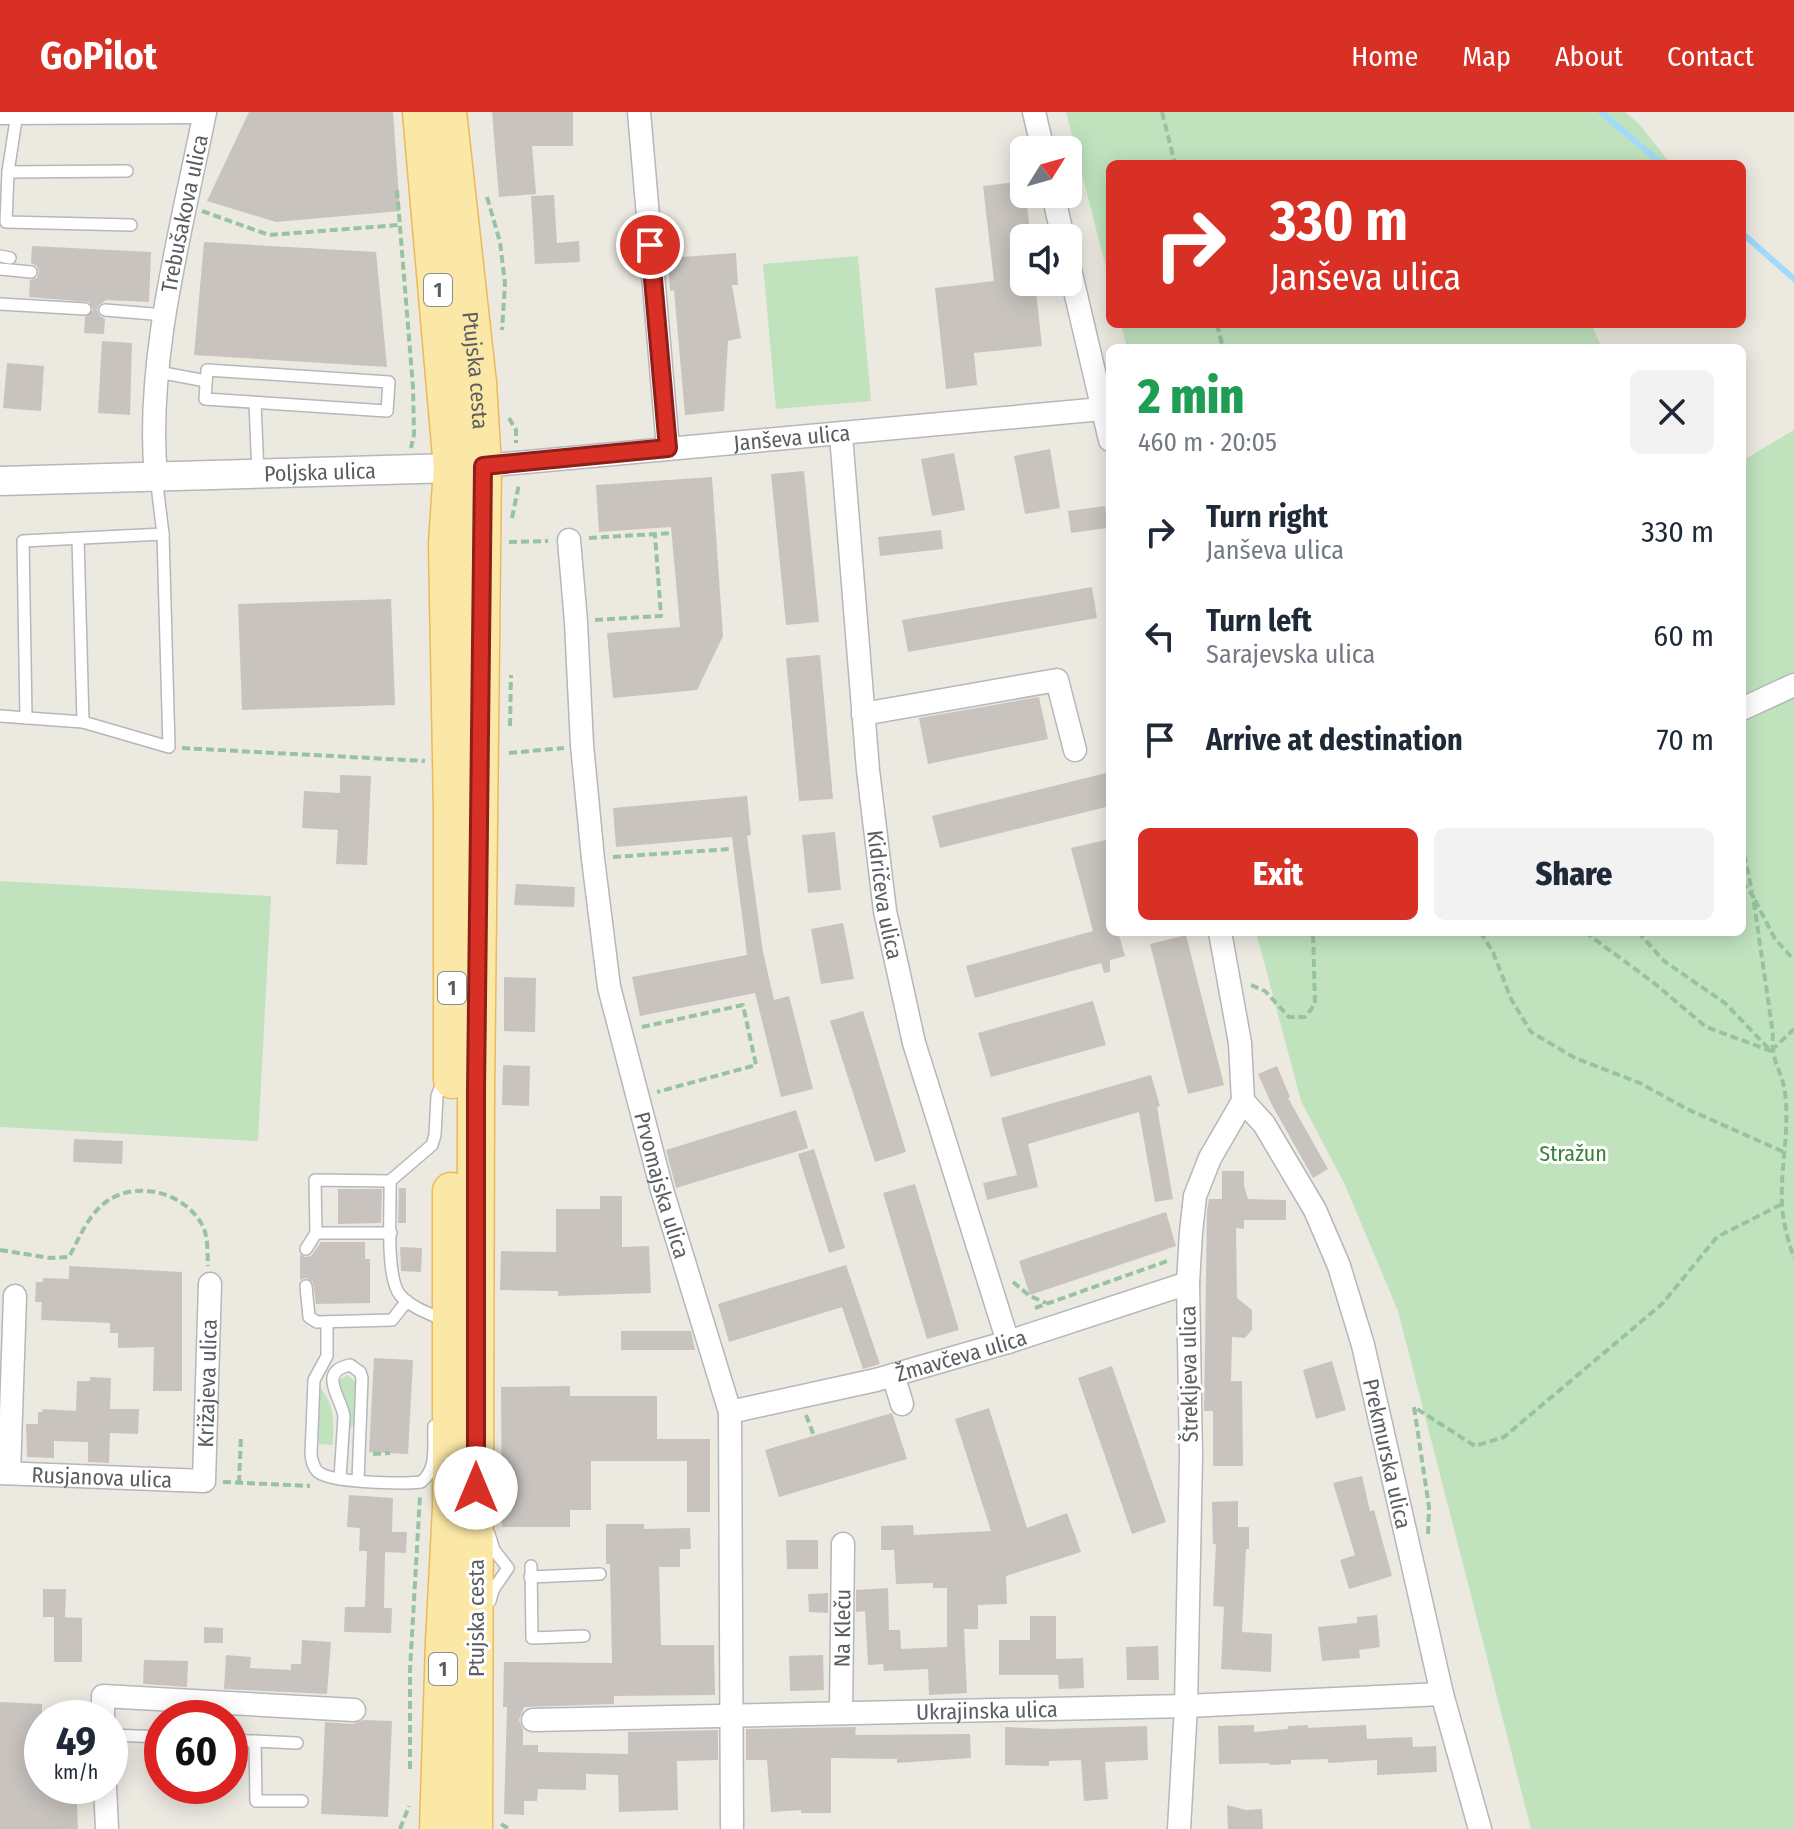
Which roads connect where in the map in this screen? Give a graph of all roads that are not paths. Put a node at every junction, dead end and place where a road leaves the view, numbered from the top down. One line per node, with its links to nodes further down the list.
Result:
1 (205, 112): 7 (street); 18 (street, Trebušakova ulica)
2 (421, 112): 26 (main road, Ptujska cesta / 1)
3 (448, 112): 26 (main road, Ptujska cesta / 1)
4 (639, 112): 25 (street)
5 (1034, 112): 8 (street)
6 (0, 113): 7 (street)
7 (17, 113): 10 (lane)
8 (1040, 136)
9 (127, 171): 10 (lane)
10 (8, 172): 11 (lane)
11 (131, 225)
12 (0, 269): 13 (lane)
13 (31, 272)
14 (1076, 296): 22 (street)
15 (0, 304): 16 (lane)
16 (85, 309)
17 (105, 310): 18 (lane)
18 (166, 315): 19 (street)
19 (158, 372): 20 (lane); 28 (street)
20 (206, 381): 21 (lane); 21 (lane)
21 (255, 403): 27 (lane)
22 (1102, 409): 23 (street); 24 (street, Janševa ulica)
23 (1106, 424)
24 (841, 435): 25 (street, Janševa ulica); 35 (street, Kidričeva ulica)
25 (668, 448): 26 (street, Janševa ulica)
26 (467, 467): 27 (street, Poljska ulica); 41 (main road, Ptujska cesta / 1); 80 (main road, Ptujska cesta / 1)
27 (258, 474): 28 (street, Poljska ulica)
28 (156, 477): 29 (street, Poljska ulica); 30 (lane)
29 (0, 481)
30 (163, 534): 31 (lane); 38 (lane)
31 (78, 539): 37 (lane); 38 (lane)
32 (569, 540): 58 (street, Prvomajska ulica)
33 (1794, 685): 34 (street)
34 (1746, 707)
35 (863, 714): 39 (street); 54 (street, Kidričeva ulica)
36 (0, 716): 37 (lane)
37 (26, 718): 38 (lane)
38 (83, 722)
39 (1075, 750)
40 (1221, 936): 42 (street)
41 (452, 1059): 43 (lane); 53 (main road, Ptujska cesta / 1)
42 (1243, 1101): 47 (street, Štrekljeva ulica); 66 (street, Prekmurska ulica)
43 (390, 1181): 44 (lane); 45 (lane)
44 (316, 1233): 45 (lane); 46 (lane)
45 (391, 1233): 51 (lane)
46 (306, 1249)
47 (1188, 1283): 54 (street, Žmavčeva ulica); 68 (street, Štrekljeva ulica)
48 (210, 1284): 62 (street, Križajeva ulica)
49 (306, 1286): 52 (lane)
50 (15, 1296): 59 (street)
51 (407, 1301): 52 (lane); 53 (lane)
52 (327, 1322): 60 (lane)
53 (450, 1322): 56 (main road, Ptujska cesta / 1)
54 (1008, 1342): 55 (street, Žmavčeva ulica)
55 (893, 1375): 57 (street); 58 (street, Žmavčeva ulica)
56 (450, 1388): 61 (lane); 79 (main road, Ptujska cesta / 1)
57 (902, 1404)
58 (730, 1412): 71 (street, Prvomajska ulica)
59 (5, 1473): 62 (street, Rusjanova ulica)
60 (340, 1479): 61 (lane); 61 (lane)
61 (358, 1480)
62 (204, 1481)
63 (843, 1544): 70 (street, Na Kleču)
64 (600, 1574): 65 (lane)
65 (584, 1636)
66 (1442, 1694): 68 (street, Ukrajinska ulica); 83 (street, Prekmurska ulica)
67 (103, 1700): 69 (street)
68 (1186, 1706): 70 (street, Ukrajinska ulica); 82 (street, Štrekljeva ulica)
69 (354, 1710)
70 (841, 1712): 71 (street, Ukrajinska ulica)
71 (730, 1715): 72 (street, Ukrajinska ulica); 81 (street, Prvomajska ulica)
72 (533, 1720)
73 (248, 1741): 74 (lane)
74 (255, 1741): 75 (lane); 76 (lane)
75 (297, 1743)
76 (302, 1801)
77 (106, 1804): 78 (street)
78 (107, 1829)
79 (438, 1829)
80 (474, 1829)
81 (732, 1829)
82 (1179, 1829)
83 (1480, 1829)

